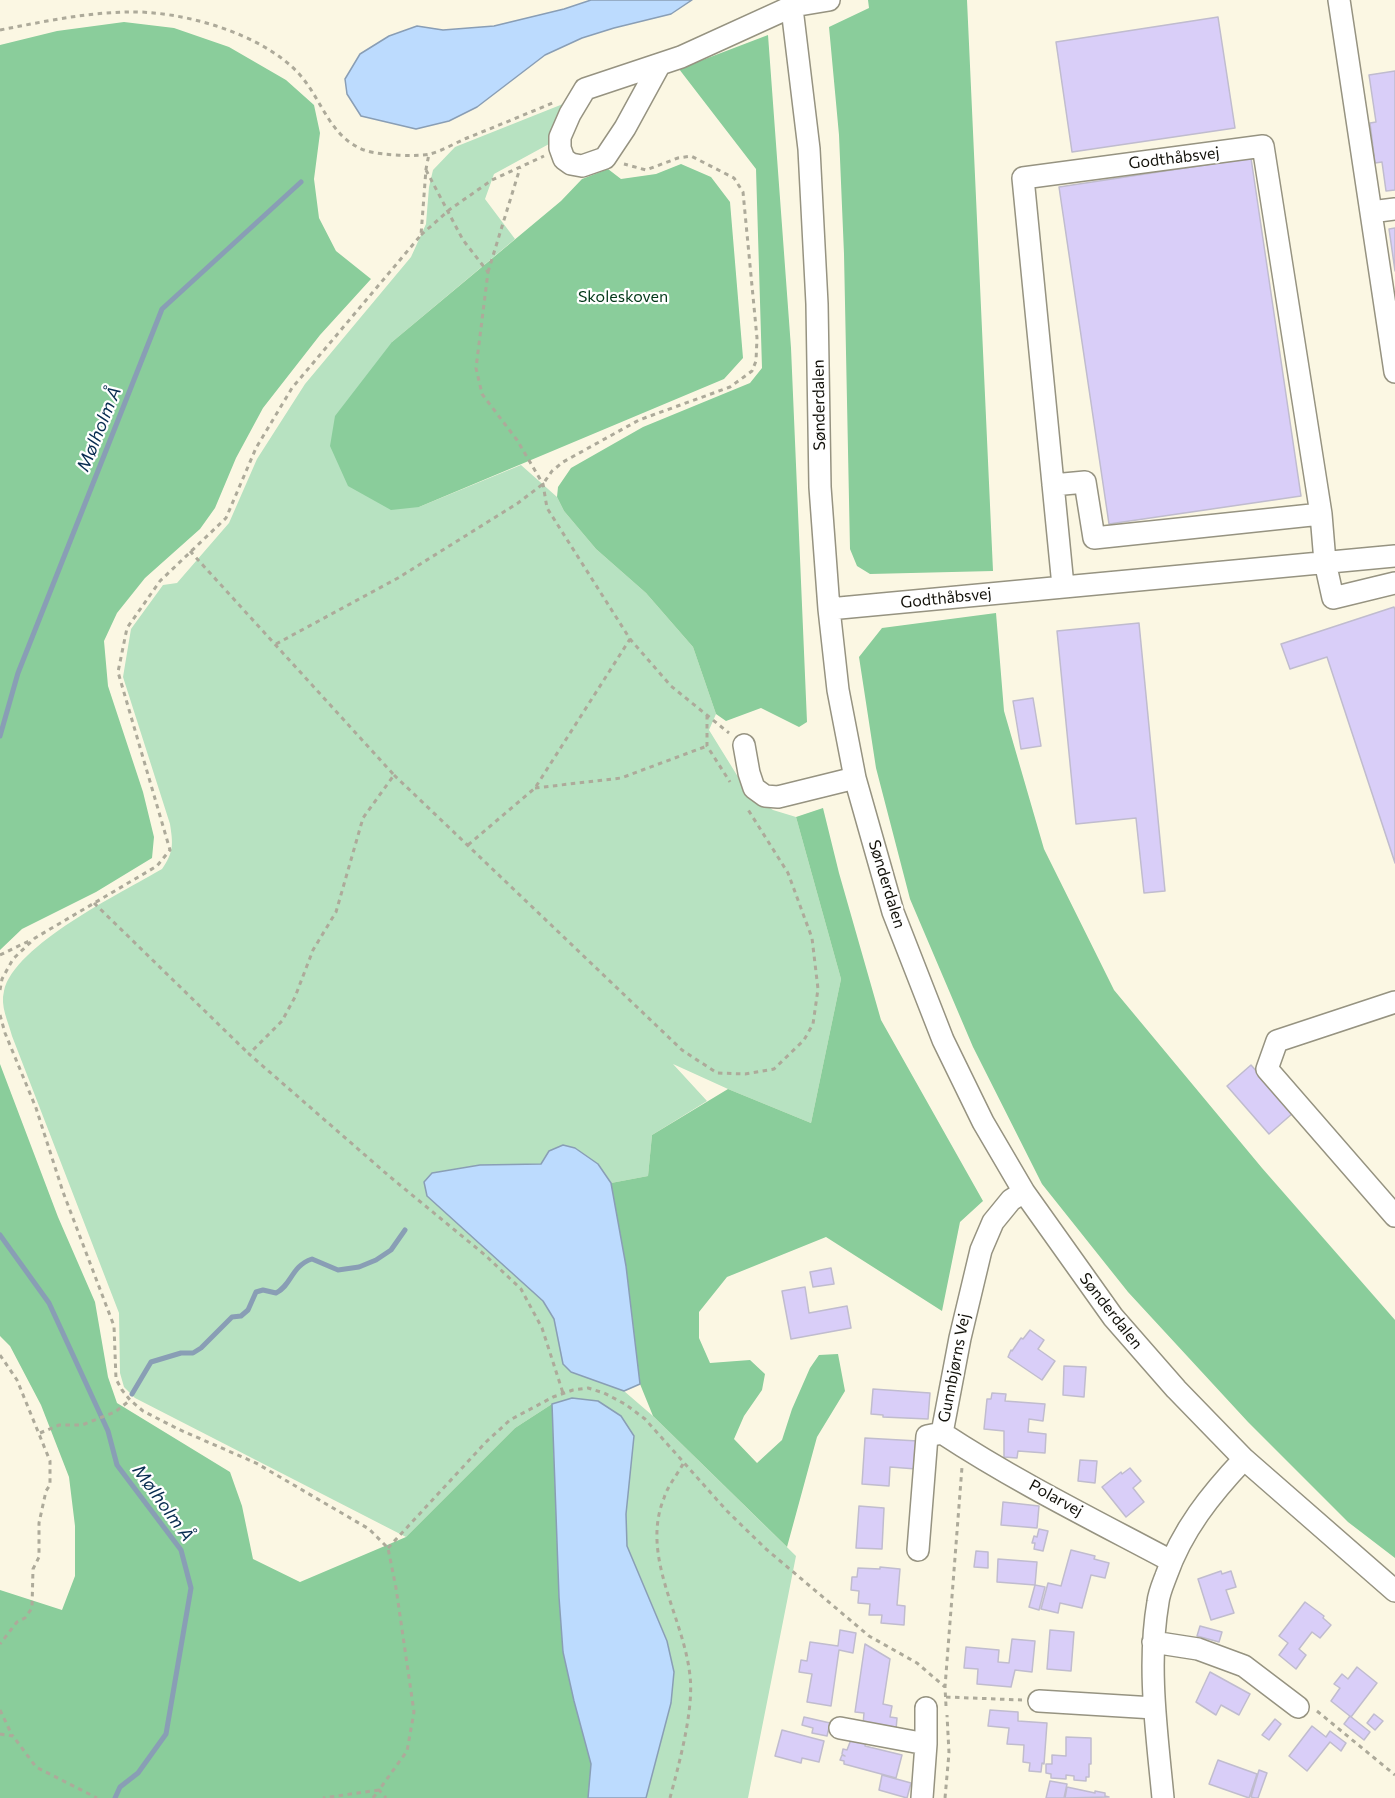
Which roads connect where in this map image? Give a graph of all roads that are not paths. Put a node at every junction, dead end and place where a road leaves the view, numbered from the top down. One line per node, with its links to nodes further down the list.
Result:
1 (829, 0): 3 (street)
2 (1339, 0): 6 (street)
3 (792, 3): 4 (street); 14 (street, Sønderdalen)
4 (660, 64): 4 (street)
5 (1395, 209): 6 (street)
6 (1371, 212): 7 (street)
7 (1395, 372)
8 (1053, 485): 9 (street); 9 (street, Godthåbsvej); 13 (street, Godthåbsvej)
9 (1321, 514): 11 (street, Godthåbsvej)
10 (1395, 556): 11 (street, Godthåbsvej)
11 (1325, 562): 12 (street, Godthåbsvej); 13 (street, Godthåbsvej)
12 (1395, 583)
13 (1063, 586): 14 (street, Godthåbsvej)
14 (829, 609): 16 (street, Sønderdalen)
15 (744, 745): 16 (street)
16 (855, 778): 18 (street, Sønderdalen)
17 (1395, 1002): 19 (street)
18 (1024, 1192): 20 (street, Gunnbjørns Vej); 21 (street, Sønderdalen)
19 (1395, 1216)
20 (942, 1433): 22 (street, Gunnbjørns Vej); 23 (street, Polarvej)
21 (1244, 1460): 23 (street); 24 (street, Sønderdalen)
22 (918, 1550)
23 (1171, 1561): 25 (street)
24 (1395, 1591)
25 (1153, 1642): 27 (street); 29 (street)
26 (1039, 1701): 29 (street)
27 (1298, 1707)
28 (926, 1708): 31 (street)
29 (1154, 1708): 33 (street)
30 (840, 1728): 31 (street)
31 (926, 1744): 32 (street)
32 (922, 1798)
33 (1163, 1798)

